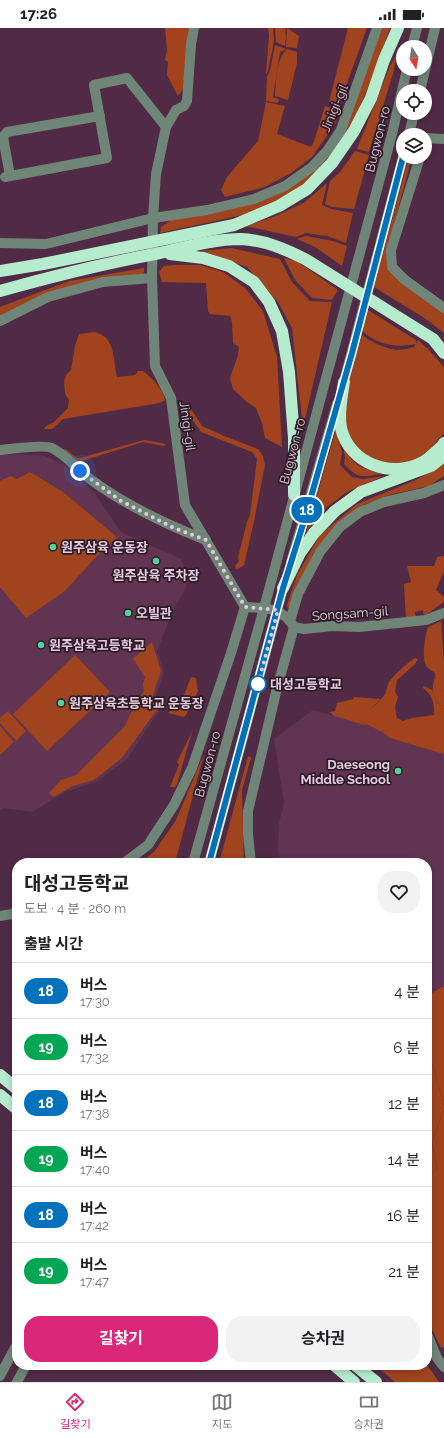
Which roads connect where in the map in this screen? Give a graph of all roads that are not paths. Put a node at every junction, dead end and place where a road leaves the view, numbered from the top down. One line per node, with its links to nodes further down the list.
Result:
1 (194, 28): 10 (street, Jinigi-gil)
2 (377, 28): 17 (street, Jinigi-gil)
3 (398, 28): 18 (highway)
4 (417, 28): 6 (street)
5 (435, 28): 8 (street)
6 (414, 40)
7 (405, 76): 11 (street, Bugwon-ro)
8 (422, 84)
9 (100, 116): 9 (street); 10 (street)
10 (166, 127): 17 (street, Jinigi-gil)
11 (392, 134): 12 (street); 36 (street, Bugwon-ro)
12 (396, 135)
13 (432, 139): 14 (street)
14 (444, 139)
15 (401, 164): 31 (street)
16 (418, 164): 27 (street)
17 (152, 218): 19 (street, Jinigi-gil); 24 (street, Jinigi-gil)
18 (162, 241): 20 (highway); 22 (highway)
19 (0, 243)
20 (136, 251): 21 (highway); 23 (highway); 25 (highway)
21 (159, 253): 22 (highway); 36 (highway)
22 (322, 267): 26 (highway)
23 (0, 271)
24 (152, 278): 28 (street); 37 (street, Jinigi-gil)
25 (0, 291)
26 (377, 300): 29 (highway); 30 (highway)
27 (444, 308)
28 (0, 321)
29 (444, 341)
30 (444, 353)
31 (344, 382): 32 (highway); 38 (street)
32 (444, 443)
33 (0, 450): 37 (street)
34 (444, 456): 38 (highway)
35 (444, 485): 43 (street)
36 (294, 495): 40 (street, Bugwon-ro)
37 (206, 540): 39 (street, Jinigi-gil)
38 (283, 588): 41 (street)
39 (245, 607): 40 (street); 44 (street)
40 (264, 608): 41 (street); 45 (street, Bugwon-ro)
41 (278, 610): 43 (street); 46 (street)
42 (444, 613): 43 (street, Songsam-gil)
43 (292, 624): 47 (street)
44 (131, 858)
45 (194, 858)
46 (210, 858)
47 (250, 858)
48 (12, 914): 49 (street)
49 (0, 916)
50 (0, 1075): 51 (highway)
51 (12, 1085)
52 (0, 1095): 53 (highway)
53 (12, 1105)
54 (432, 1346): 56 (street)
55 (12, 1353): 60 (street)
56 (444, 1367)
57 (24, 1370): 61 (street)
58 (340, 1370): 62 (highway)
59 (361, 1370): 63 (highway)
60 (0, 1376)
61 (18, 1382)
62 (354, 1382)
63 (376, 1382)

